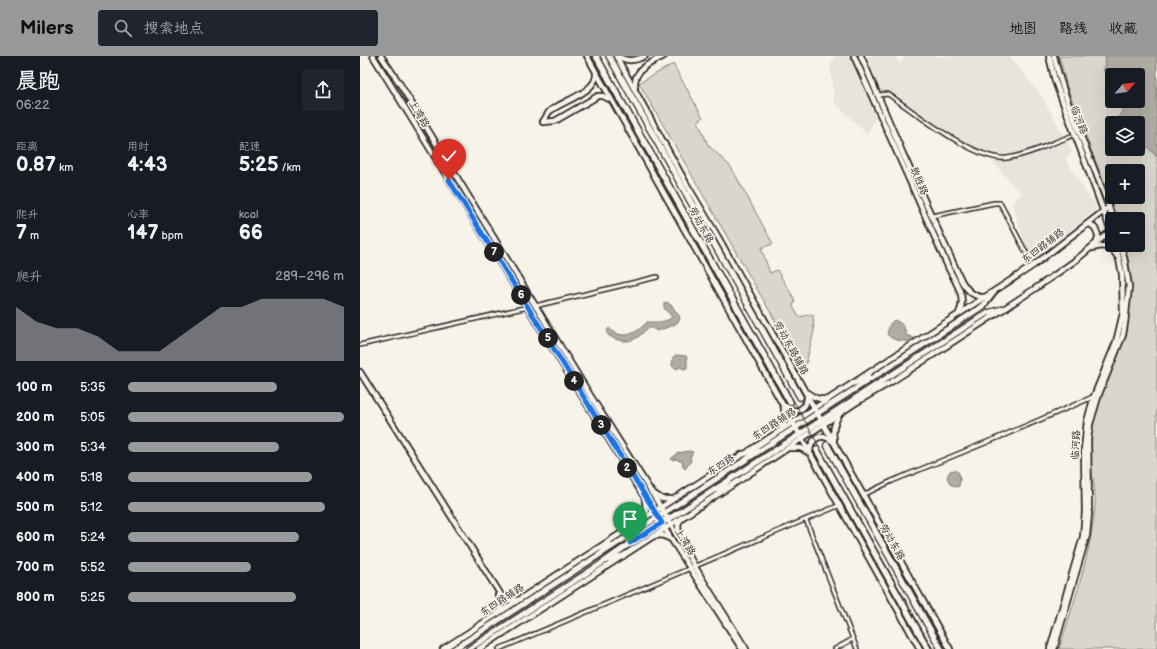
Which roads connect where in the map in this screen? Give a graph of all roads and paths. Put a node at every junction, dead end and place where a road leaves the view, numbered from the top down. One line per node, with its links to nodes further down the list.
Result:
1 (373, 56): 36 (main road, 上湾路)
2 (381, 56): 35 (main road, 上湾路)
3 (587, 56): 13 (main road)
4 (596, 56): 51 (highway, 劳动东路)
5 (609, 56): 49 (highway, 劳动东路)
6 (617, 56): 7 (main road); 14 (main road, 劳动东路辅路)
7 (645, 56)
8 (664, 56): 14 (main road)
9 (854, 56): 38 (main road, 敢胜路)
10 (861, 56): 15 (main road, 敢胜路)
11 (1049, 56): 18 (main road, 临河路)
12 (1054, 56): 19 (main road, 临河路)
13 (596, 71): 16 (main road); 16 (main road)
14 (636, 90): 45 (main road, 劳动东路辅路)
15 (879, 95): 17 (street); 22 (main road, 敢胜路)
16 (612, 100): 52 (main road)
17 (1071, 136)
18 (1098, 196): 20 (main road, 临河路); 23 (main road)
19 (1109, 207): 20 (main road, 东四路辅路); 21 (main road, 临河路)
20 (1104, 211): 23 (main road, 东四路辅路)
21 (1110, 212)
22 (932, 216): 31 (street); 34 (main road, 敢胜路)
23 (1096, 218): 24 (main road, 东四路辅路)
24 (1086, 226): 26 (main road); 33 (main road, 东四路辅路)
25 (1105, 237): 26 (main road)
26 (1096, 243): 27 (main road)
27 (1086, 251): 30 (main road); 37 (main road)
28 (1118, 252): 30 (main road, 临河路)
29 (1123, 252): 114 (main road, 临河路)
30 (1119, 259): 48 (main road, 临河路)
31 (1031, 262)
32 (657, 277): 35 (street)
33 (994, 292): 34 (main road, 东四路辅路); 41 (main road, 东四路)
34 (986, 297): 38 (main road, 东四路辅路)
35 (535, 306): 72 (main road, 上湾路)
36 (528, 307): 39 (street); 73 (main road, 上湾路)
37 (1006, 308): 44 (main road); 46 (main road, 东四路)
38 (958, 314): 43 (main road, 东四路辅路)
39 (360, 345)
40 (360, 372): 97 (main road)
41 (876, 376): 43 (main road); 53 (main road, 东四路)
42 (360, 377): 98 (main road)
43 (854, 383): 50 (main road, 东四路辅路)
44 (885, 385): 46 (main road); 55 (main road)
45 (802, 387): 47 (main road, 劳动东路辅路); 50 (main road)
46 (864, 392): 55 (main road, 东四路)
47 (806, 394): 52 (main road); 54 (main road, 劳动东路辅路)
48 (1094, 396): 75 (street); 113 (main road, 临河路)
49 (800, 397)
50 (831, 398): 54 (main road, 东四路辅路)
51 (790, 402)
52 (783, 403): 58 (main road); 59 (main road)
53 (832, 405): 55 (main road); 56 (main road, 东四路)
54 (814, 408): 56 (main road, 劳动东路辅路); 58 (main road, 东四路辅路)
55 (838, 412): 57 (main road, 东四路); 65 (main road)
56 (818, 414): 57 (main road, 劳动东路辅路); 58 (main road, 东四路)
57 (822, 422): 60 (main road, 东四路); 61 (main road, 劳动东路辅路)
58 (795, 425): 59 (main road, 东四路辅路); 60 (main road); 62 (main road, 东四路)
59 (780, 431): 62 (main road); 69 (main road, 东四路辅路)
60 (801, 436): 66 (main road); 68 (main road); 74 (main road, 东四路)
61 (834, 442): 65 (main road, 劳动东路辅路); 68 (main road)
62 (771, 443): 64 (main road, 东四路)
63 (826, 446): 111 (highway, 劳动东路)
64 (763, 448): 69 (main road); 79 (main road, 东四路)
65 (838, 449): 75 (main road, 劳动东路辅路)
66 (785, 450): 70 (main road); 71 (main road)
67 (817, 450): 110 (highway, 劳动东路)
68 (810, 452): 70 (main road)
69 (740, 455): 76 (main road, 东四路辅路)
70 (813, 457): 78 (main road)
71 (732, 485): 74 (main road); 81 (main road)
72 (651, 490): 76 (main road); 79 (main road, 上湾路)
73 (643, 494): 80 (main road, 上湾路); 83 (main road)
74 (707, 494): 77 (main road, 东四路)
75 (863, 495): 112 (main road, 劳动东路辅路)
76 (678, 497): 79 (main road, 东四路辅路)
77 (693, 503): 81 (main road); 84 (main road, 东四路)
78 (840, 505): 82 (street); 109 (main road)
79 (663, 510): 80 (main road, 东四路); 84 (main road, 上湾路)
80 (656, 514): 83 (main road, 东四路辅路); 85 (main road, 上湾路); 87 (main road, 东四路)
81 (682, 516): 84 (main road); 90 (main road)
82 (806, 520): 95 (street); 99 (street)
83 (642, 521): 87 (main road); 92 (main road, 东四路辅路)
84 (669, 522): 85 (main road, 东四路); 86 (main road); 90 (main road, 上湾路)
85 (662, 523): 86 (main road, 上湾路); 94 (main road, 东四路)
86 (665, 528): 88 (main road); 89 (main road, 上湾路)
87 (633, 532): 91 (main road, 东四路)
88 (650, 539): 89 (main road); 93 (main road)
89 (674, 541): 96 (main road, 上湾路)
90 (681, 541): 95 (main road, 上湾路)
91 (616, 543): 92 (main road); 101 (main road, 东四路)
92 (597, 549): 97 (main road, 东四路辅路)
93 (623, 556): 94 (main road); 103 (main road)
94 (604, 562): 102 (main road, 东四路)
95 (695, 566): 96 (street); 106 (main road, 上湾路)
96 (690, 568): 104 (street); 105 (main road, 上湾路)
97 (520, 599): 98 (main road, 东四路辅路)
98 (497, 614): 100 (main road, 东四路辅路)
99 (853, 639): 107 (street); 108 (street)
100 (443, 649)
101 (454, 649)
102 (469, 649)
103 (479, 649)
104 (499, 649)
105 (742, 649)
106 (746, 649)
107 (835, 649)
108 (857, 649)
109 (920, 649)
110 (928, 649)
111 (941, 649)
112 (950, 649)
113 (1050, 649)
114 (1054, 649)

